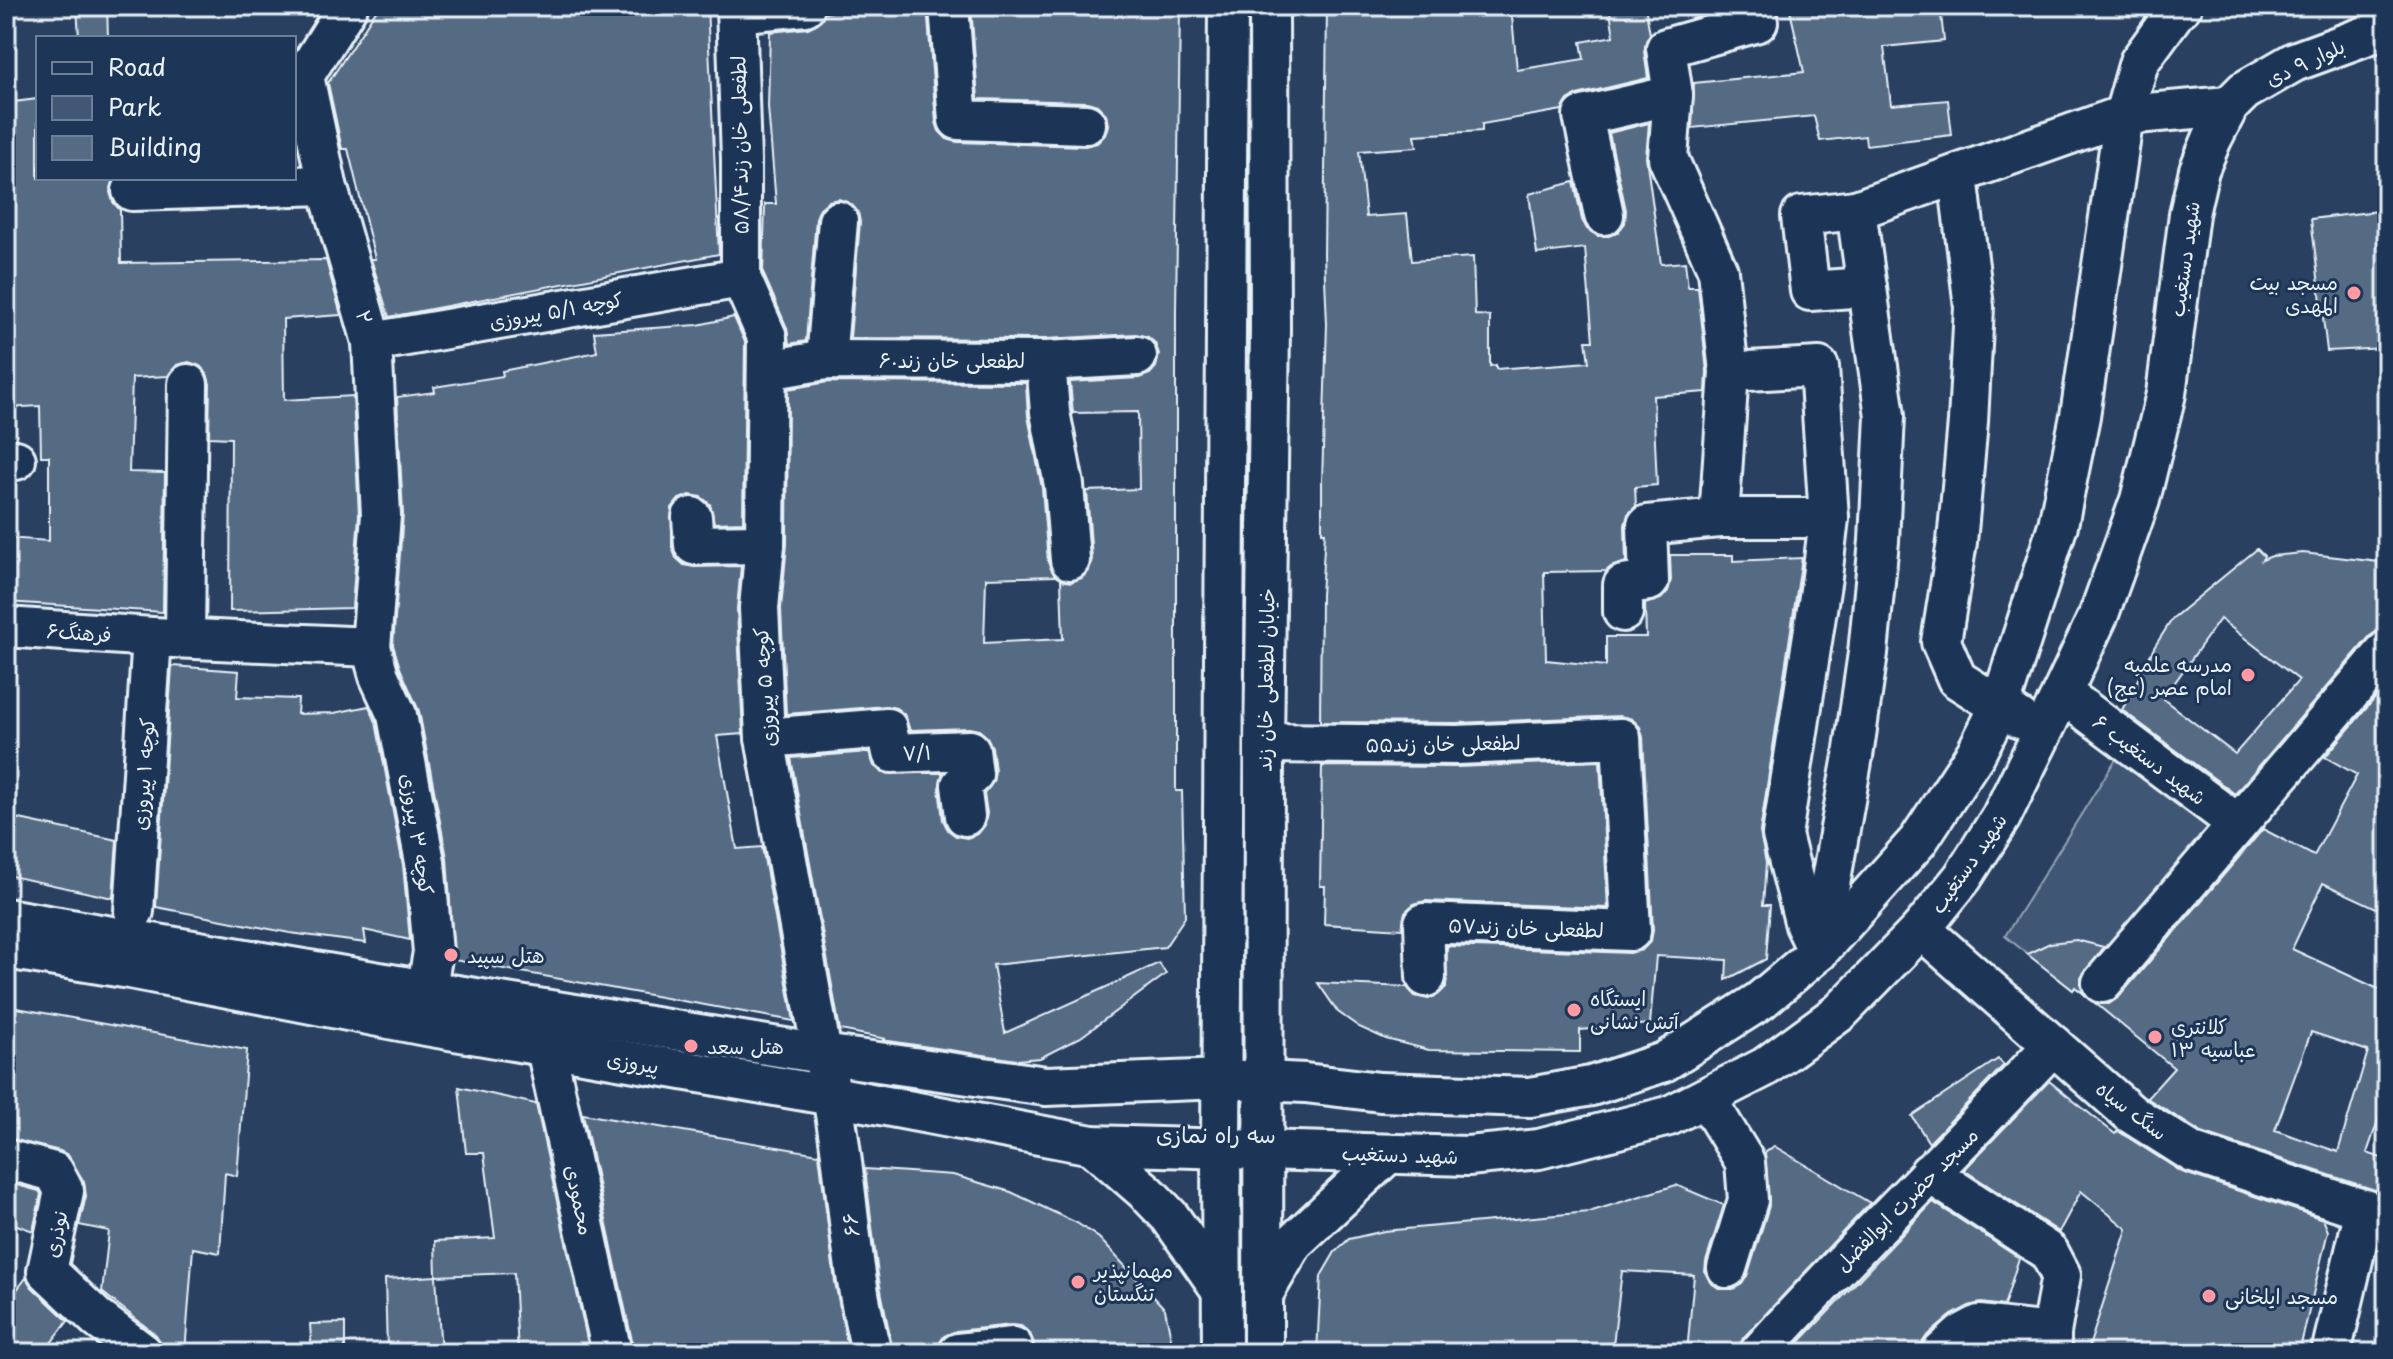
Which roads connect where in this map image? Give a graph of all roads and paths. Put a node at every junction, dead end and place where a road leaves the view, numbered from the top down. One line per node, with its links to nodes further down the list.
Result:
1 (348, 6): 15 (street, ۲)
2 (805, 6): 7 (street)
3 (949, 6): 13 (street)
4 (1228, 6): 61 (street)
5 (1269, 6): 44 (street, خیابان لطفعلی خان زند)
6 (2182, 6): 12 (street)
7 (736, 10): 20 (street, لطفعلی خان زند۵۸/۴)
8 (1756, 14): 10 (street)
9 (2387, 28): 11 (street, بلوار ۹ دی)
10 (1673, 95): 18 (street); 27 (street)
11 (2229, 106): 12 (street); 39 (street, شهید دستغیب)
12 (2124, 115): 14 (street); 40 (street)
13 (1086, 124)
14 (1958, 176): 17 (street); 40 (street)
15 (327, 185): 16 (street); 22 (street, ۲)
16 (132, 191)
17 (1856, 210): 21 (street); 21 (street)
18 (1604, 215)
19 (838, 221): 24 (street)
20 (741, 278): 22 (street, کوچه ۵/۱ پیروزی); 26 (street, کوچه ۵ پیروزی)
21 (1867, 287): 47 (street)
22 (372, 342): 37 (street, ۲)
23 (1137, 356): 25 (street, لطفعلی خان زند۶۰)
24 (826, 360): 25 (street, لطفعلی خان زند۶۰); 26 (street, لطفعلی خان زند۶۰)
25 (1046, 361): 33 (street)
26 (767, 370): 32 (street, کوچه ۵ پیروزی)
27 (1729, 372): 30 (street); 31 (street)
28 (188, 384): 36 (street, کوچه ۱ پیروزی)
29 (692, 517): 32 (street)
30 (1719, 518): 31 (street); 34 (street)
31 (1829, 518): 54 (street)
32 (765, 544): 42 (street, کوچه ۵ پیروزی)
33 (1070, 560)
34 (1623, 612)
35 (6, 627): 36 (street, فرهنگ۶)
36 (168, 637): 37 (street, فرهنگ۶); 50 (street, کوچه ۱ پیروزی)
37 (371, 647): 57 (street, کوچه ۳ پیروزی)
38 (2387, 650): 46 (street)
39 (2062, 693): 41 (street, شهید دستغیب); 46 (street, شهید دستغیب ۶)
40 (2000, 706): 41 (street); 48 (street)
41 (2043, 733): 49 (street, شهید دستغیب)
42 (765, 738): 45 (street, ۷/۱); 60 (street, کوچه ۵ پیروزی)
43 (1621, 738): 44 (street, لطفعلی خان زند۵۵); 55 (street, لطفعلی خان زند۵۷)
44 (1264, 743): 62 (street, خیابان لطفعلی خان زند)
45 (965, 816)
46 (2238, 824): 56 (street)
47 (1835, 856): 48 (street); 54 (street)
48 (1887, 877): 49 (street); 54 (street)
49 (1948, 898): 52 (street, شهید دستغیب)
50 (134, 911)
51 (6, 918): 57 (street)
52 (1921, 929): 58 (street, سنگ سیاه); 65 (street, شهید دستغیب)
53 (6, 949): 57 (street, پیروزی)
54 (1818, 952): 64 (street)
55 (1426, 977)
56 (2102, 983)
57 (423, 1008): 59 (street, پیروزی); 60 (street)
58 (2053, 1045): 72 (street, مسجد حضرت ابوالفضل); 73 (street, سنگ سیاه)
59 (546, 1048): 63 (street, پیروزی); 79 (street, محمودی)
60 (822, 1054): 61 (street); 63 (street, کوچه ۵ پیروزی)
61 (1222, 1079): 62 (street); 67 (street)
62 (1263, 1080): 64 (street); 68 (street, خیابان لطفعلی خان زند)
63 (833, 1096): 66 (street, پیروزی); 80 (street, ۶۶)
64 (1530, 1097): 69 (street)
65 (1706, 1098): 69 (street, شهید دستغیب); 74 (street)
66 (1092, 1145): 67 (street, پیروزی); 75 (street)
67 (1221, 1148): 68 (street, پیروزی); 75 (street)
68 (1263, 1149): 70 (street, شهید دستغیب); 76 (street, خیابان لطفعلی خان زند)
69 (1539, 1149): 70 (street, شهید دستغیب)
70 (1388, 1154): 76 (street)
71 (6, 1159): 78 (street, نوذری)
72 (1929, 1173): 77 (street); 85 (street, مسجد حضرت ابوالفضل)
73 (2376, 1213): 87 (street)
74 (1727, 1268)
75 (1222, 1291): 83 (street)
76 (1263, 1294): 84 (street, خیابان لطفعلی خان زند)
77 (2051, 1343): 86 (street)
78 (143, 1353)
79 (612, 1353)
80 (872, 1353)
81 (958, 1353): 82 (street)
82 (1014, 1353)
83 (1222, 1353)
84 (1263, 1353)
85 (1759, 1353)
86 (1941, 1353)
87 (2331, 1353)

